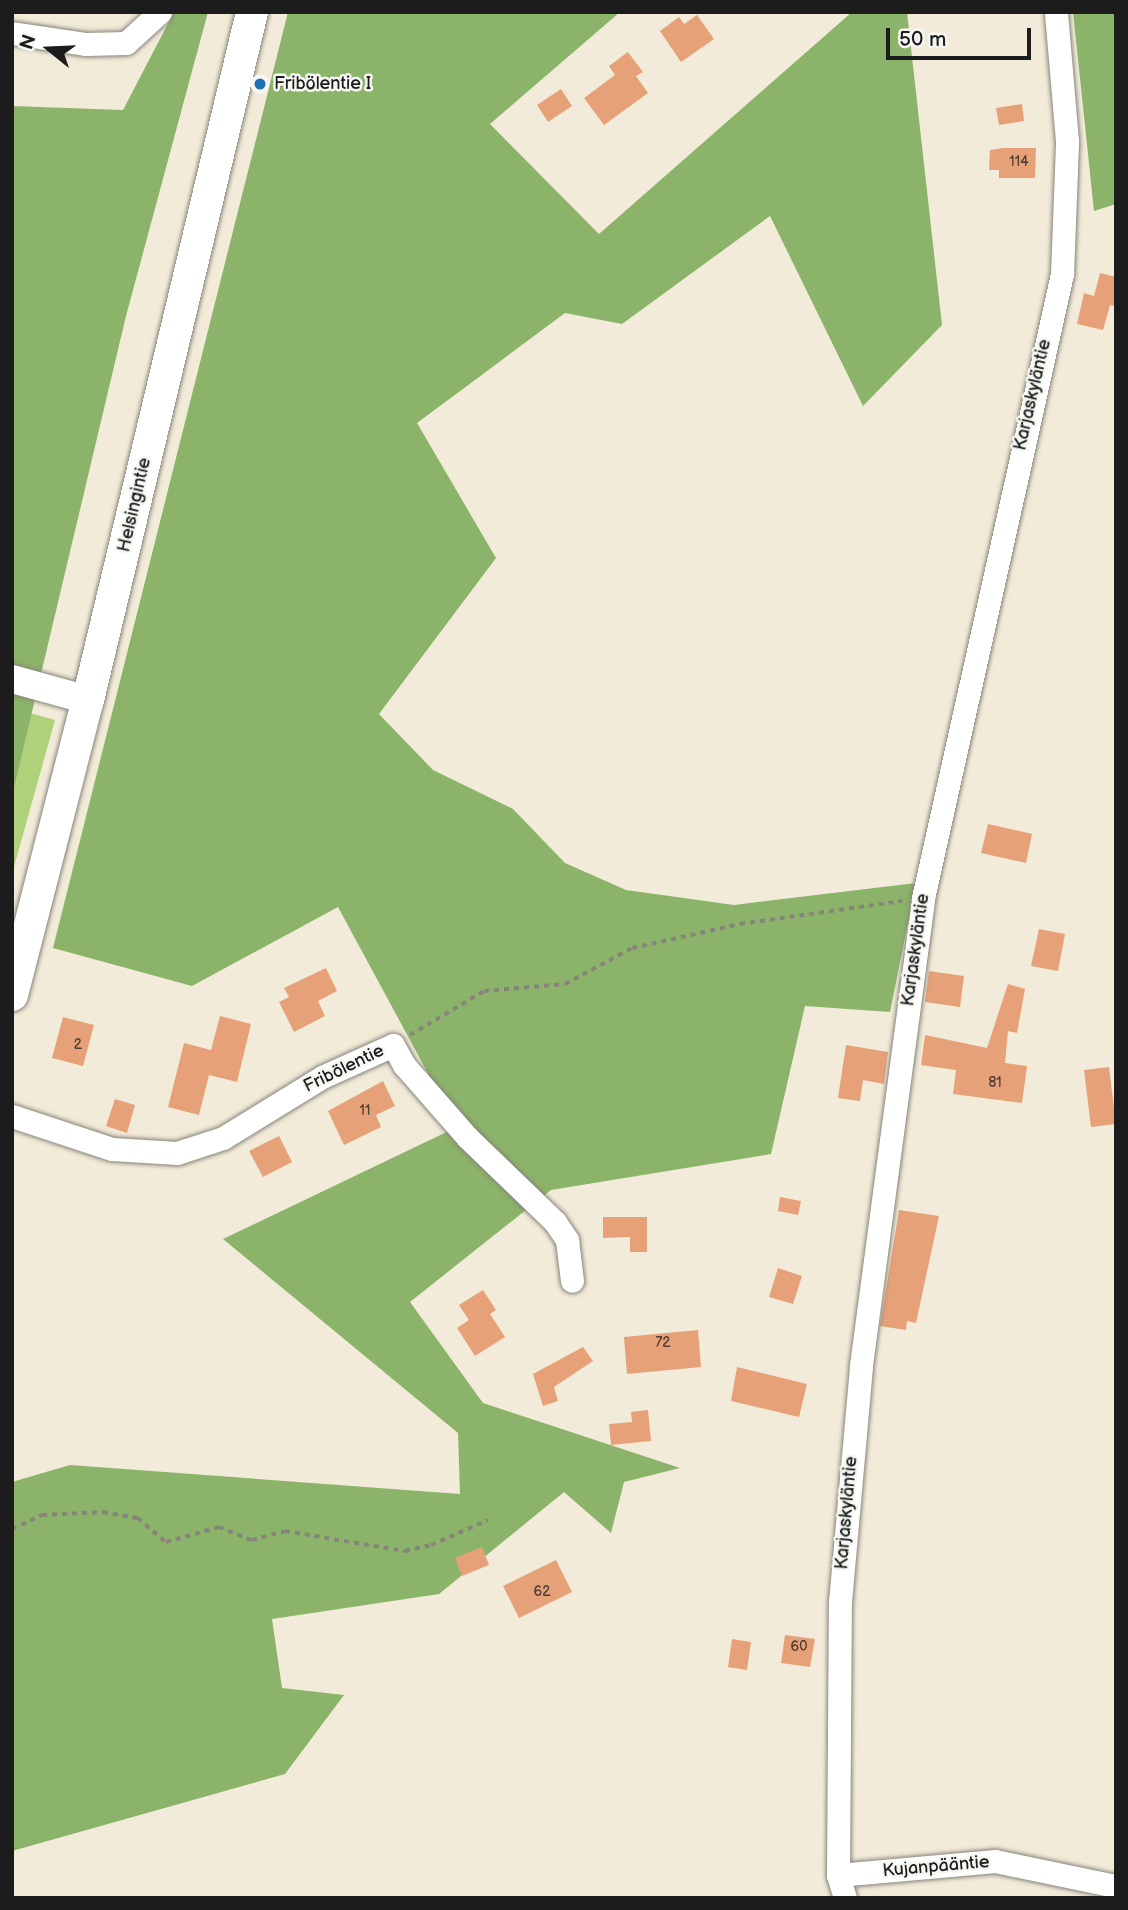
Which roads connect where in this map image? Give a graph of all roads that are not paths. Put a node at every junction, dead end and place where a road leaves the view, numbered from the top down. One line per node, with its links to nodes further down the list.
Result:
1 (160, 12): 4 (street)
2 (252, 12): 6 (main road, Helsingintie)
3 (1056, 12): 10 (street, Karjaskyläntie)
4 (12, 33)
5 (12, 679): 6 (street)
6 (88, 700): 7 (main road, Helsingintie)
7 (12, 995)
8 (12, 1116): 9 (street, Fribölentie)
9 (572, 1281)
10 (838, 1875): 11 (street, Kujanpääntie); 12 (street, Karjaskyläntie)
11 (1116, 1886)
12 (845, 1898)

